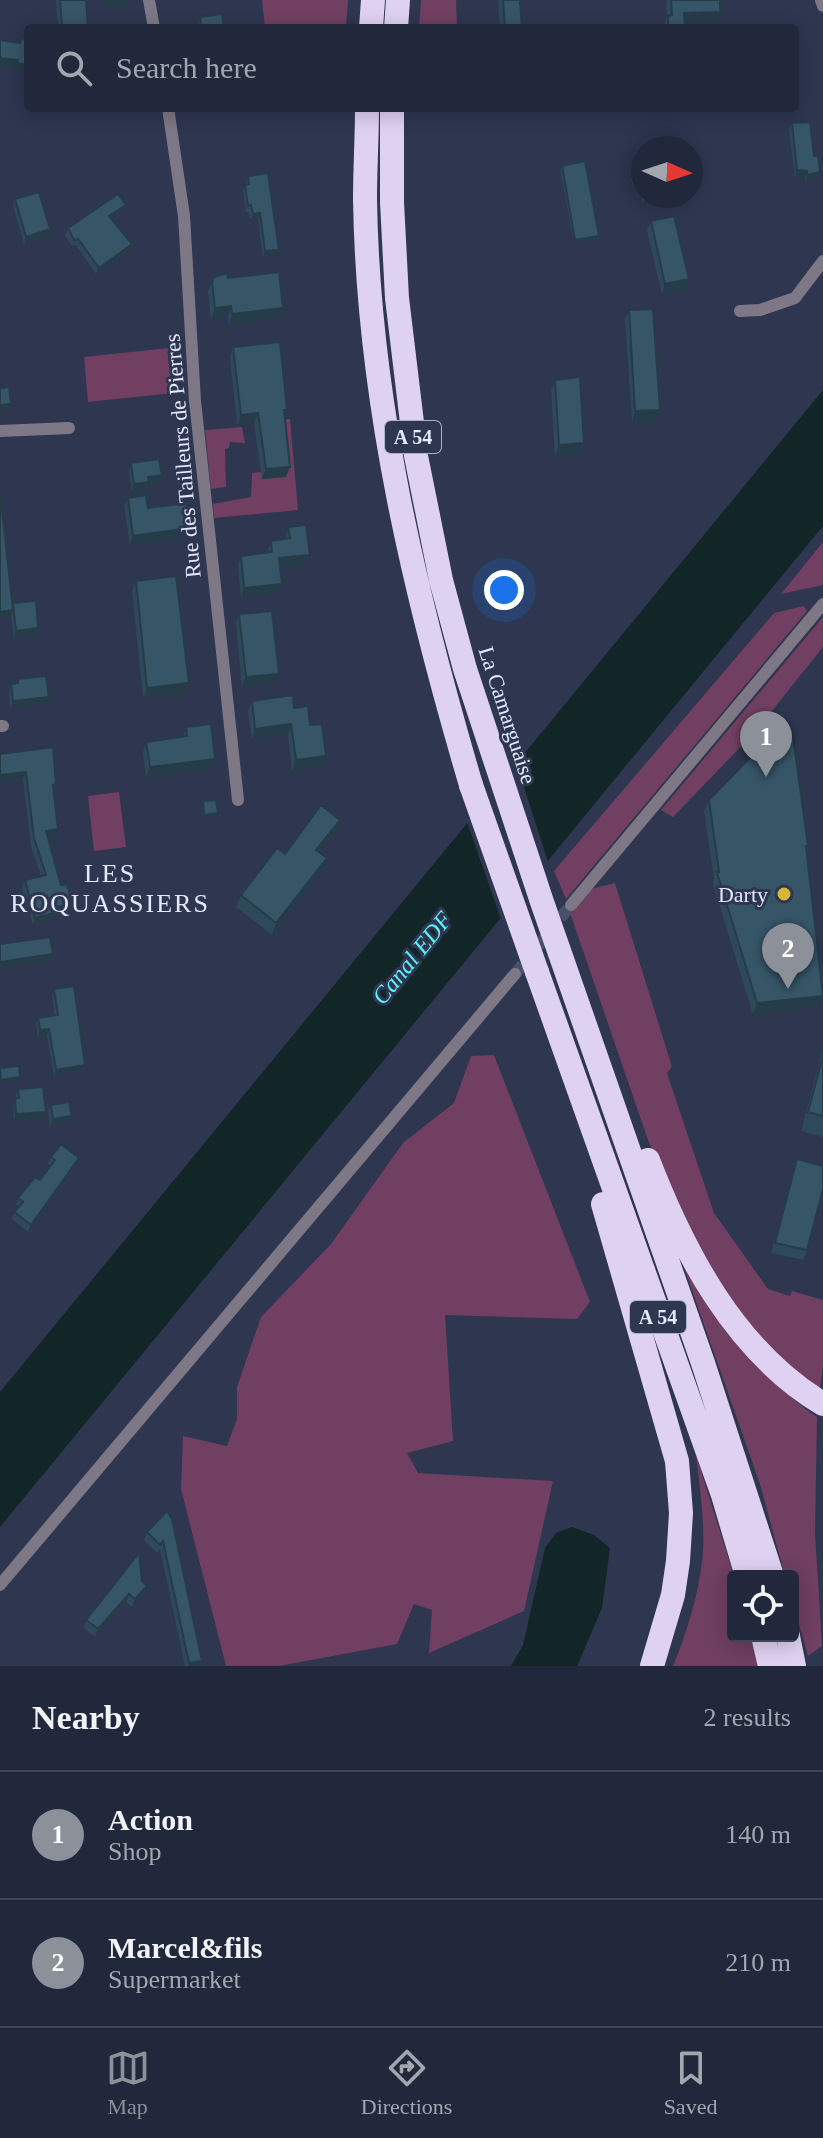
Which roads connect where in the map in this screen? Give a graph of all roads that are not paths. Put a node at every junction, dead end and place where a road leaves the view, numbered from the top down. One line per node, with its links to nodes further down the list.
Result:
1 (149, 0): 7 (street)
2 (373, 0): 8 (highway)
3 (398, 0): 9 (highway)
4 (411, 0): 10 (highway)
5 (821, 0): 6 (street)
6 (823, 6)
7 (153, 24)
8 (371, 24)
9 (396, 24)
10 (409, 24)
11 (169, 112): 21 (street, Rue des Tailleurs de Pierres)
12 (367, 112): 23 (highway, A 54, bridge)
13 (392, 112): 20 (highway, La Camarguaise / A 54)
14 (405, 112): 20 (highway)
15 (823, 261): 16 (street)
16 (740, 311)
17 (69, 428): 18 (street)
18 (0, 431)
19 (823, 604): 22 (street)
20 (498, 752): 25 (highway, A 54)
21 (238, 800)
22 (571, 905)
23 (526, 973): 24 (highway, A 54); 29 (street)
24 (567, 1058): 27 (highway, A 54); 32 (highway)
25 (616, 1091): 26 (highway); 28 (highway, A 54)
26 (821, 1403)
27 (745, 1570)
28 (770, 1570)
29 (0, 1585)
30 (764, 1642): 33 (highway)
31 (789, 1642): 34 (highway)
32 (652, 1666)
33 (770, 1666)
34 (794, 1666)

